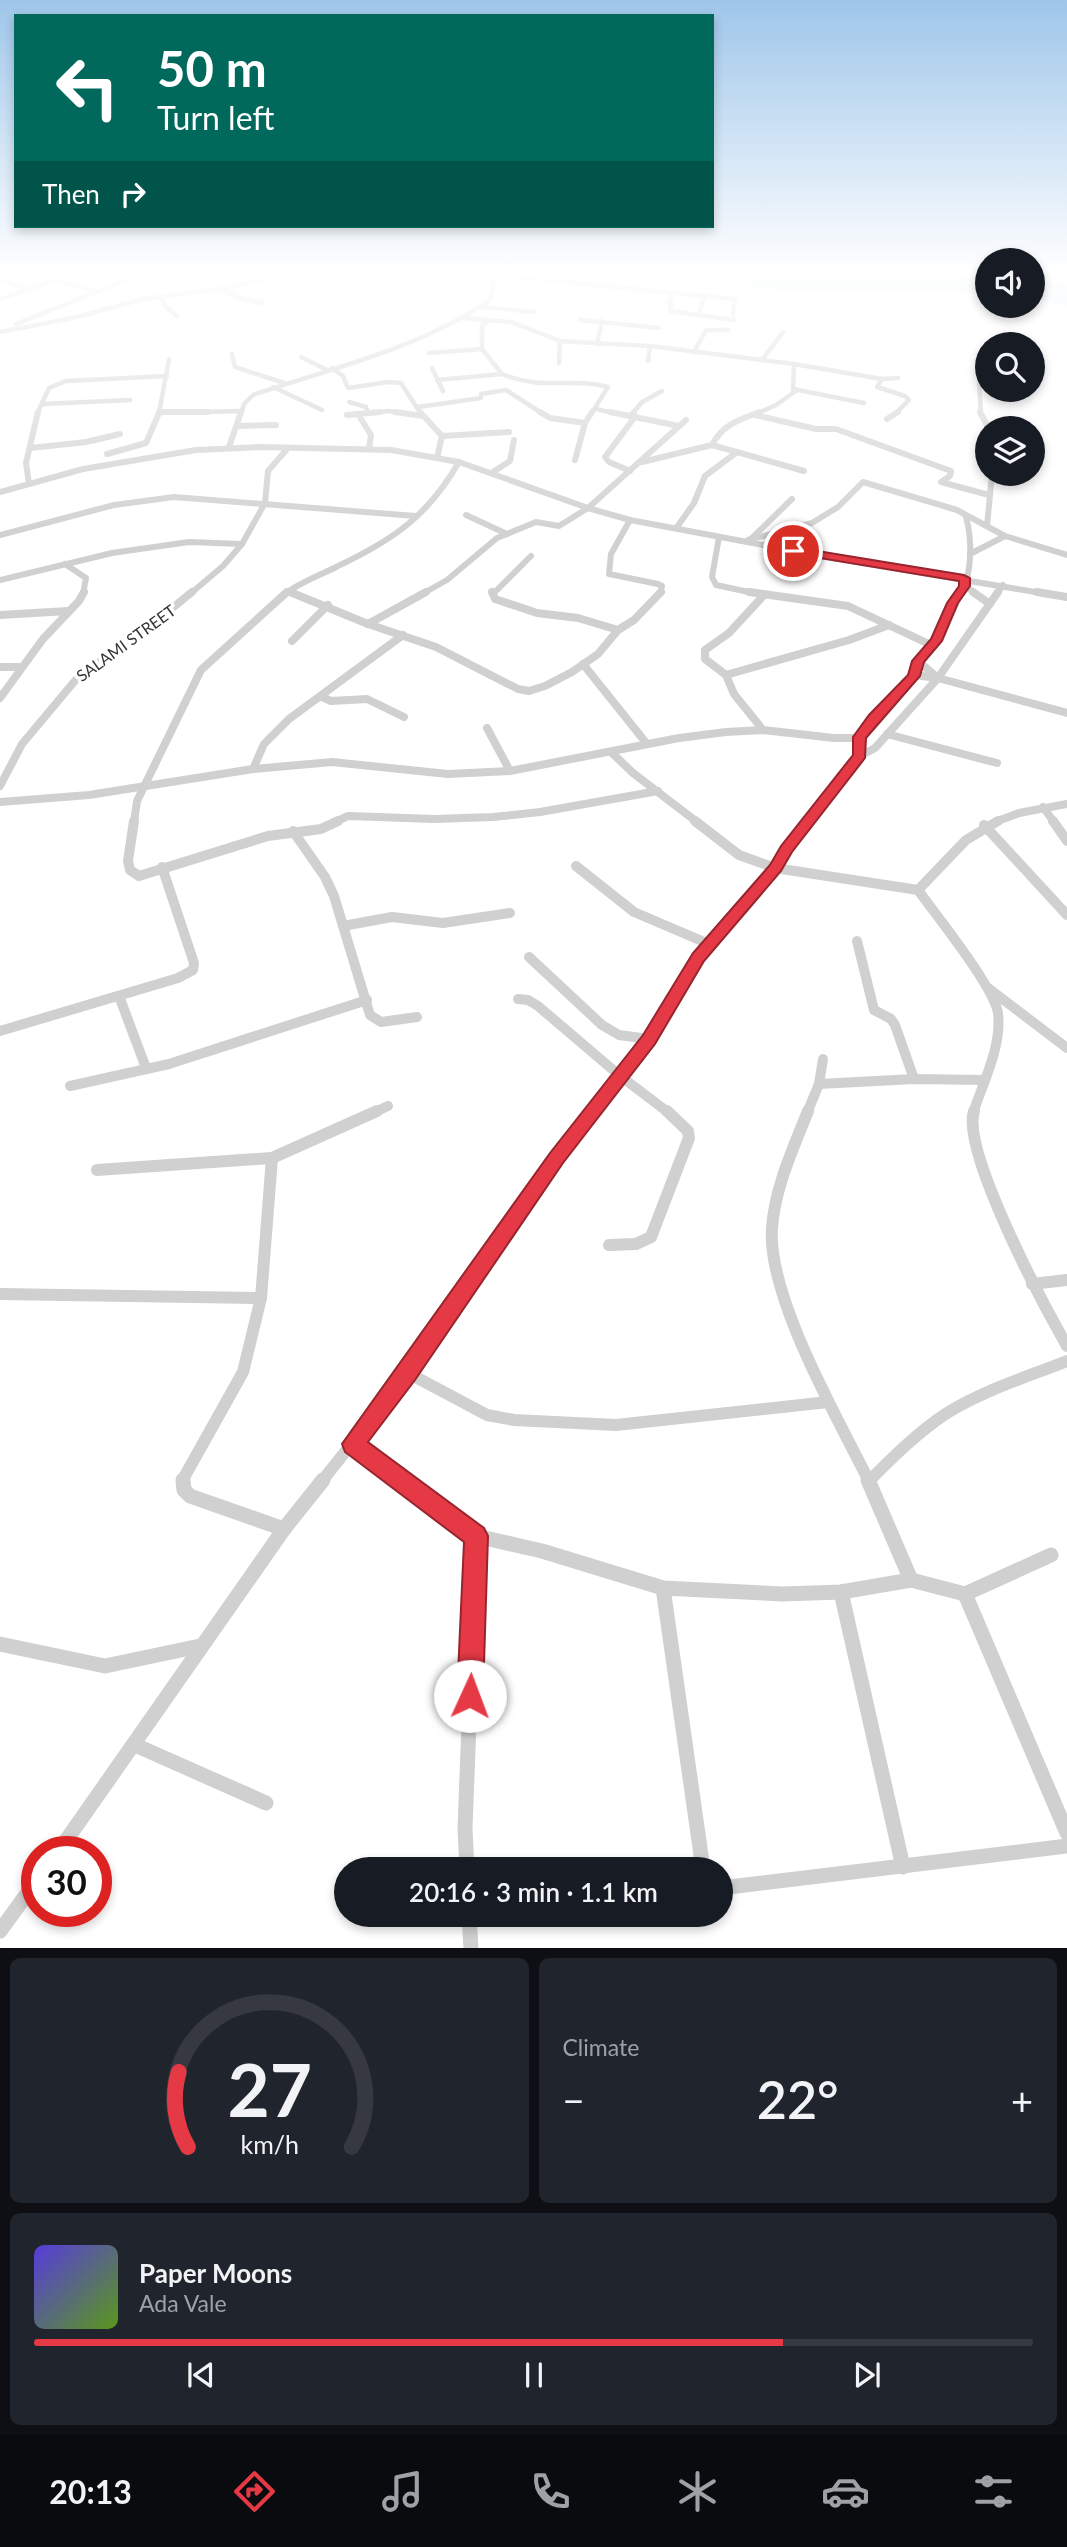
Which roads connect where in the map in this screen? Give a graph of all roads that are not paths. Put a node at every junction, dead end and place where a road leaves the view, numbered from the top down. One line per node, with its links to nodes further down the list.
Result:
1 (169, 362): 11 (street)
2 (232, 362): 15 (street)
3 (313, 362): 9 (street)
4 (351, 362): 9 (street)
5 (492, 362): 10 (street)
6 (777, 362): 7 (street)
7 (794, 364): 13 (street); 17 (street)
8 (432, 368): 14 (street)
9 (330, 369): 15 (street); 24 (street)
10 (502, 374): 14 (street); 25 (street)
11 (167, 376): 23 (street); 29 (street)
12 (898, 378): 13 (street)
13 (882, 379): 35 (street)
14 (436, 380): 18 (street)
15 (284, 383): 16 (street)
16 (273, 387): 26 (street); 27 (street)
17 (797, 390): 22 (street); 32 (street)
18 (443, 391)
19 (662, 391): 34 (street)
20 (130, 400): 23 (street)
21 (349, 402): 28 (street)
22 (864, 403)
23 (43, 404): 47 (street)
24 (418, 407): 33 (street); 37 (street)
25 (596, 409): 34 (street); 37 (street)
26 (322, 410)
27 (242, 411): 29 (street); 39 (street)
28 (368, 412): 30 (street); 33 (street)
29 (159, 413): 51 (street)
30 (358, 414): 31 (street); 49 (street)
31 (347, 415)
32 (755, 415): 45 (street); 62 (street)
33 (423, 416): 43 (street)
34 (633, 417): 40 (street); 56 (street)
35 (887, 419)
36 (686, 420): 40 (street)
37 (585, 423): 53 (street)
38 (276, 425): 39 (street)
39 (237, 426): 46 (street)
40 (679, 426): 55 (street)
41 (509, 432): 43 (street)
42 (120, 434): 47 (street)
43 (442, 436): 52 (street)
44 (514, 440): 58 (street)
45 (712, 445): 50 (street); 55 (street)
46 (229, 447): 48 (street); 59 (street)
47 (30, 448): 59 (street)
48 (288, 448): 49 (street); 64 (street)
49 (369, 449): 52 (street)
50 (737, 452): 57 (street); 71 (street)
51 (107, 454)
52 (436, 457): 54 (street)
53 (575, 460)
54 (459, 462): 58 (street); 67 (street)
55 (641, 462): 56 (street)
56 (630, 471): 65 (street)
57 (804, 471)
58 (493, 472): 65 (street)
59 (29, 484): 61 (street)
60 (990, 486): 62 (street)
61 (0, 492)
62 (989, 495): 70 (street)
63 (792, 499): 77 (street)
64 (265, 503): 67 (street); 74 (street); 79 (street, SALAMI STREET)
65 (588, 508): 69 (street); 72 (street)
66 (466, 515): 72 (street)
67 (416, 516): 89 (street)
68 (967, 517): 70 (street); 73 (street); 77 (street)
69 (630, 520): 71 (street); 98 (street)
70 (987, 526): 73 (street); 75 (street)
71 (677, 527): 76 (street)
72 (507, 534): 96 (street)
73 (971, 534): 82 (street)
74 (0, 535)
75 (1005, 536): 81 (street); 82 (street)
76 (719, 537): 78 (street); 90 (street)
77 (751, 539): 78 (street)
78 (741, 542): 87 (street)
79 (242, 544): 85 (street); 124 (street, SALAMI STREET)
80 (1067, 546): 81 (street)
81 (1058, 551): 83 (street)
82 (970, 554): 87 (street)
83 (1067, 555)
84 (531, 556): 98 (street)
85 (65, 564): 86 (street); 94 (street)
86 (0, 580)
87 (964, 582): 88 (street); 92 (street); 101 (street)
88 (1003, 585): 91 (street); 92 (street)
89 (288, 591): 93 (street); 123 (street)
90 (764, 595): 97 (street); 106 (street)
91 (1067, 597)
92 (990, 604): 108 (street)
93 (328, 606): 96 (street); 100 (street)
94 (68, 611): 95 (street); 105 (street)
95 (0, 615)
96 (368, 624): 99 (street)
97 (889, 625): 101 (street); 106 (street)
98 (618, 630): 103 (street)
99 (403, 635): 103 (street); 109 (street)
100 (292, 641)
101 (931, 645): 102 (street)
102 (918, 661): 107 (street); 108 (street)
103 (583, 664): 117 (street)
104 (0, 667): 105 (street)
105 (21, 667): 110 (street)
106 (726, 675): 114 (street)
107 (914, 676): 108 (street); 116 (street)
108 (938, 678): 111 (street); 115 (street)
109 (322, 696): 112 (street); 121 (street)
110 (0, 698)
111 (1067, 713)
112 (404, 717)
113 (487, 727): 122 (street)
114 (762, 730): 116 (street); 117 (street)
115 (887, 734): 119 (street); 120 (street)
116 (860, 737): 119 (street)
117 (647, 744): 118 (street)
118 (611, 752): 122 (street); 125 (street)
119 (860, 756): 134 (street)
120 (997, 763)
121 (253, 769): 122 (street); 123 (street)
122 (510, 771)
123 (146, 784): 126 (street); 133 (street)
124 (0, 786)
125 (658, 791): 130 (street); 134 (street)
126 (0, 802)
127 (1067, 804): 128 (street)
128 (1042, 807): 129 (street); 131 (street)
129 (984, 825): 135 (street); 137 (street)
130 (293, 831): 133 (street); 138 (street)
131 (1067, 841)
132 (576, 866): 140 (street)
133 (162, 867): 143 (street)
134 (775, 868): 135 (street); 140 (street)
135 (918, 890): 142 (street)
136 (510, 913): 138 (street)
137 (1067, 915)
138 (343, 926): 145 (street)
139 (857, 941): 153 (street)
140 (709, 944): 148 (street)
141 (529, 957): 148 (street)
142 (987, 987): 149 (street); 154 (street)
143 (118, 996): 147 (street); 151 (street)
144 (518, 999): 152 (street)
145 (366, 1000): 146 (street); 151 (street)
146 (418, 1017)
147 (0, 1031)
148 (649, 1039): 152 (street)
149 (1067, 1048)
150 (823, 1059): 155 (street)
151 (146, 1068): 156 (street)
152 (619, 1076): 160 (street); 167 (street)
153 (914, 1079): 154 (street); 155 (street)
154 (982, 1080): 162 (street)
155 (819, 1084): 168 (street)
156 (70, 1086)
157 (388, 1106): 158 (street)
158 (272, 1158): 159 (street); 164 (street)
159 (97, 1170)
160 (609, 1245)
161 (1067, 1280): 162 (street)
162 (1031, 1284): 165 (street)
163 (0, 1294): 164 (street)
164 (261, 1298): 171 (street)
165 (1067, 1346)
166 (1067, 1361): 170 (street)
167 (408, 1373): 168 (street); 169 (street)
168 (828, 1402): 170 (street)
169 (353, 1444): 171 (street); 172 (street)
170 (869, 1481): 174 (street)
171 (284, 1529): 179 (street)
172 (476, 1536): 175 (street); 185 (street)
173 (1051, 1555): 177 (street)
174 (911, 1580): 176 (street); 177 (street)
175 (663, 1588): 176 (street); 186 (street)
176 (841, 1592): 187 (street)
177 (965, 1594): 182 (street)
178 (0, 1644): 179 (street)
179 (200, 1646): 180 (street)
180 (135, 1745): 181 (street); 183 (street)
181 (266, 1803)
182 (1067, 1833)
183 (70, 1836)
184 (1067, 1846): 187 (street)
185 (466, 1857)
186 (701, 1857)
187 (903, 1867): 188 (street)
188 (733, 1887)
189 (21, 1902): 191 (street)
190 (470, 1927): 192 (street)
191 (0, 1931)
192 (471, 1948)

